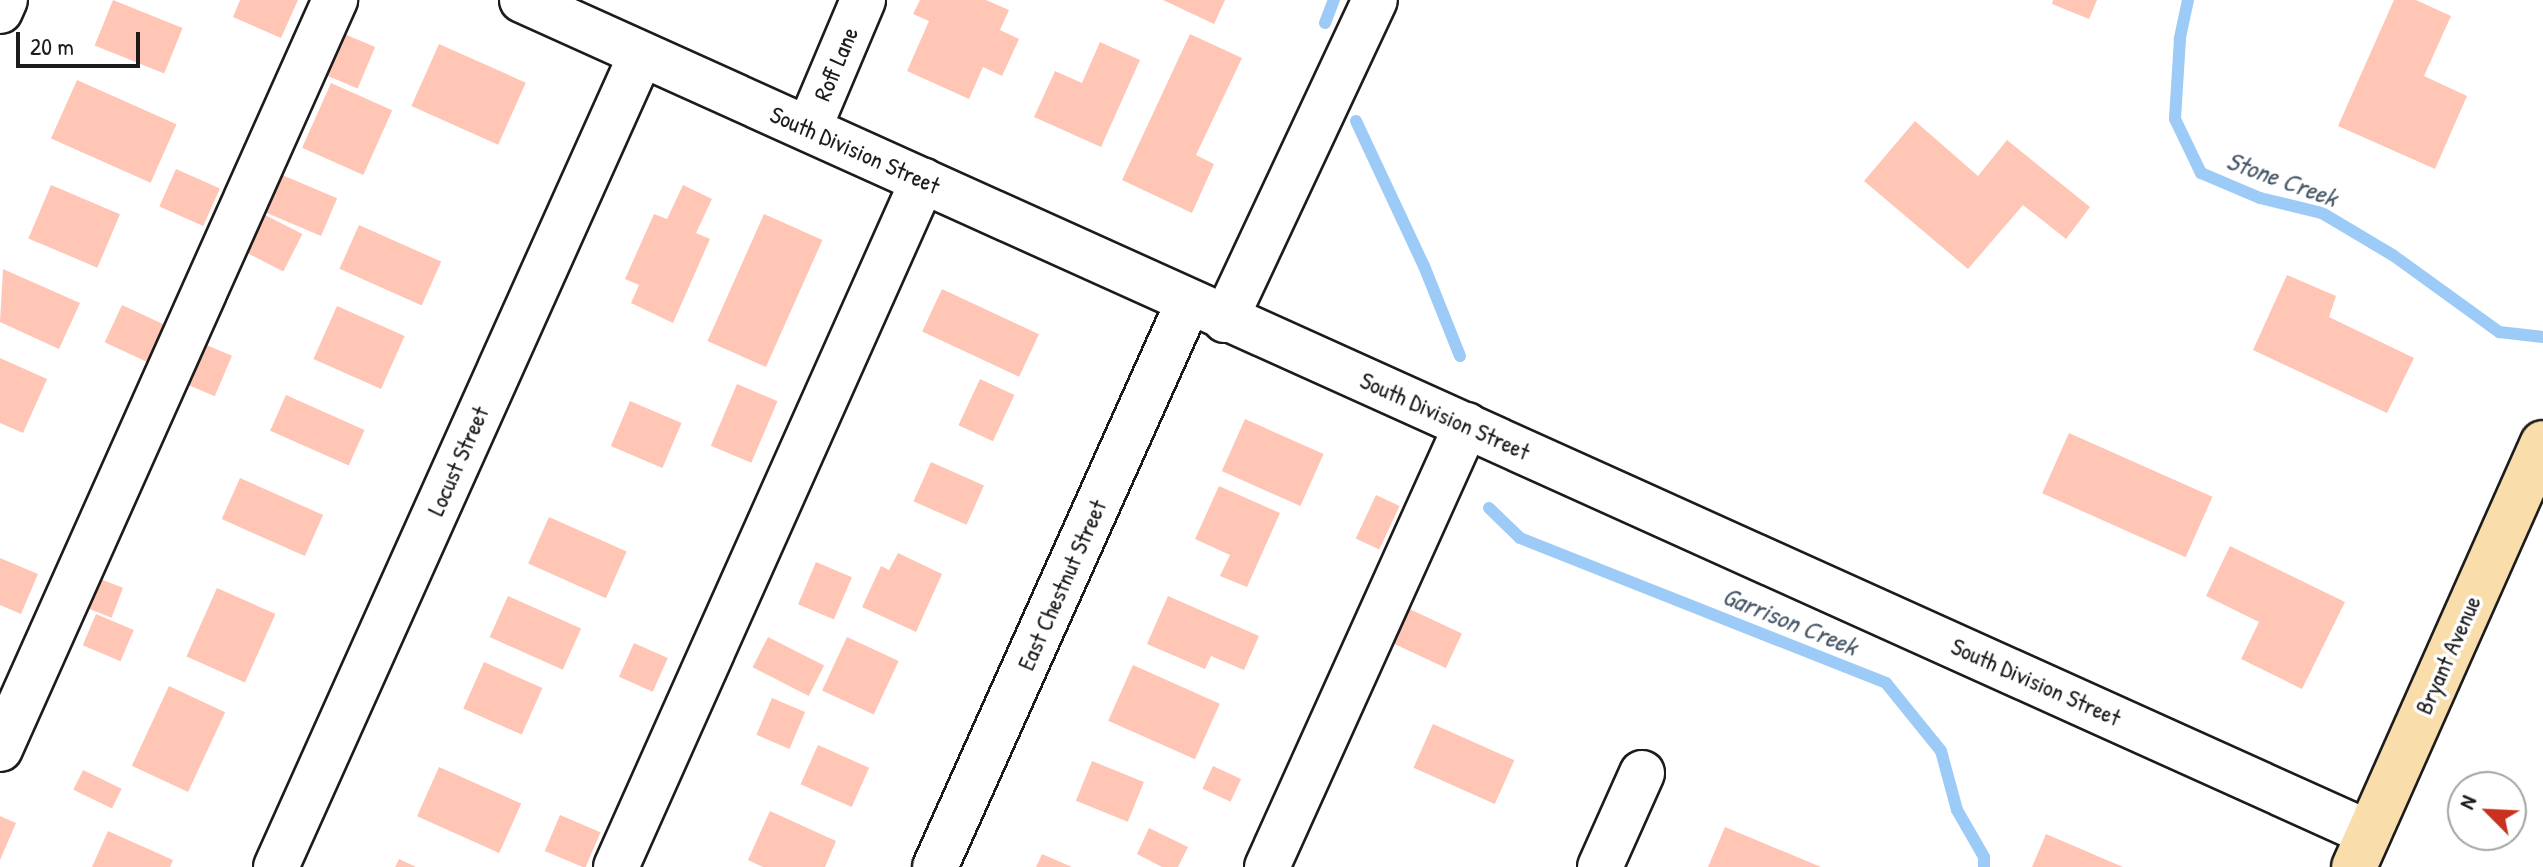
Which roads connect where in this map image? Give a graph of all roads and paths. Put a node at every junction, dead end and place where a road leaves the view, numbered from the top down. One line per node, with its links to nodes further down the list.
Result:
1 (5, 0): 6 (street)
2 (335, 0): 13 (street)
3 (522, 0): 7 (street, South Division Street)
4 (863, 0): 8 (street, Roff Lane)
5 (1375, 0): 10 (street, East Chestnut Street)
6 (0, 11)
7 (641, 55): 8 (street, South Division Street); 16 (street, Locust Street)
8 (809, 128): 9 (street, South Division Street)
9 (923, 180): 10 (street, South Division Street); 17 (street)
10 (1206, 312): 11 (street, South Division Street); 18 (street, East Chestnut Street)
11 (1467, 425): 15 (street, South Division Street); 19 (street)
12 (2543, 443): 15 (main road, Bryant Avenue)
13 (0, 749)
14 (1642, 773): 20 (street)
15 (2361, 850)
16 (276, 867)
17 (616, 867)
18 (935, 867)
19 (1267, 867)
20 (1600, 867)

